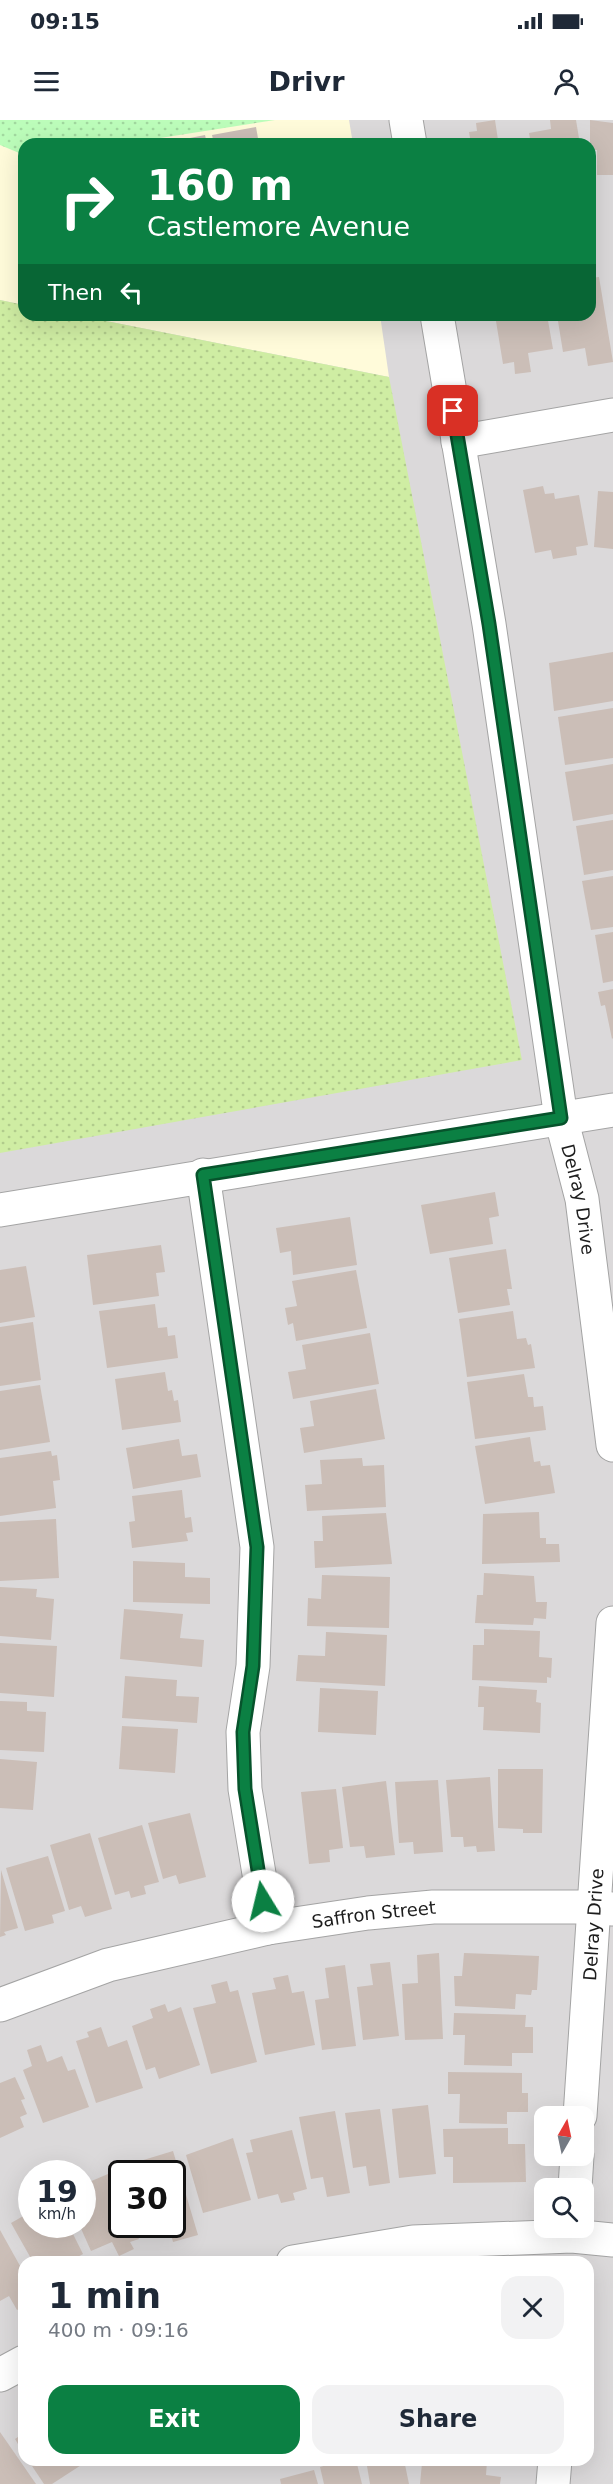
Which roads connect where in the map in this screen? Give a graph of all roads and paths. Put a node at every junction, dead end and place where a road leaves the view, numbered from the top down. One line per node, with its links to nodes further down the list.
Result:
1 (406, 120): 2 (street)
2 (409, 138)
3 (438, 321): 5 (street, Delray Drive)
4 (613, 415): 5 (street)
5 (458, 442): 7 (street, Delray Drive)
6 (613, 1110): 7 (street)
7 (561, 1118): 8 (street); 10 (street, Delray Drive)
8 (203, 1175): 9 (street); 13 (street)
9 (0, 1210)
10 (613, 1445)
11 (613, 1623): 12 (street, Delray Drive)
12 (604, 1908): 13 (street, Saffron Street); 15 (street, Delray Drive)
13 (268, 1928): 14 (street, Saffron Street)
14 (0, 2005)
15 (581, 2106)
16 (613, 2240): 17 (street)
17 (571, 2242): 18 (street)
18 (329, 2256)
19 (18, 2365): 20 (street)
20 (0, 2374)
21 (554, 2466): 22 (street)
22 (553, 2484)

